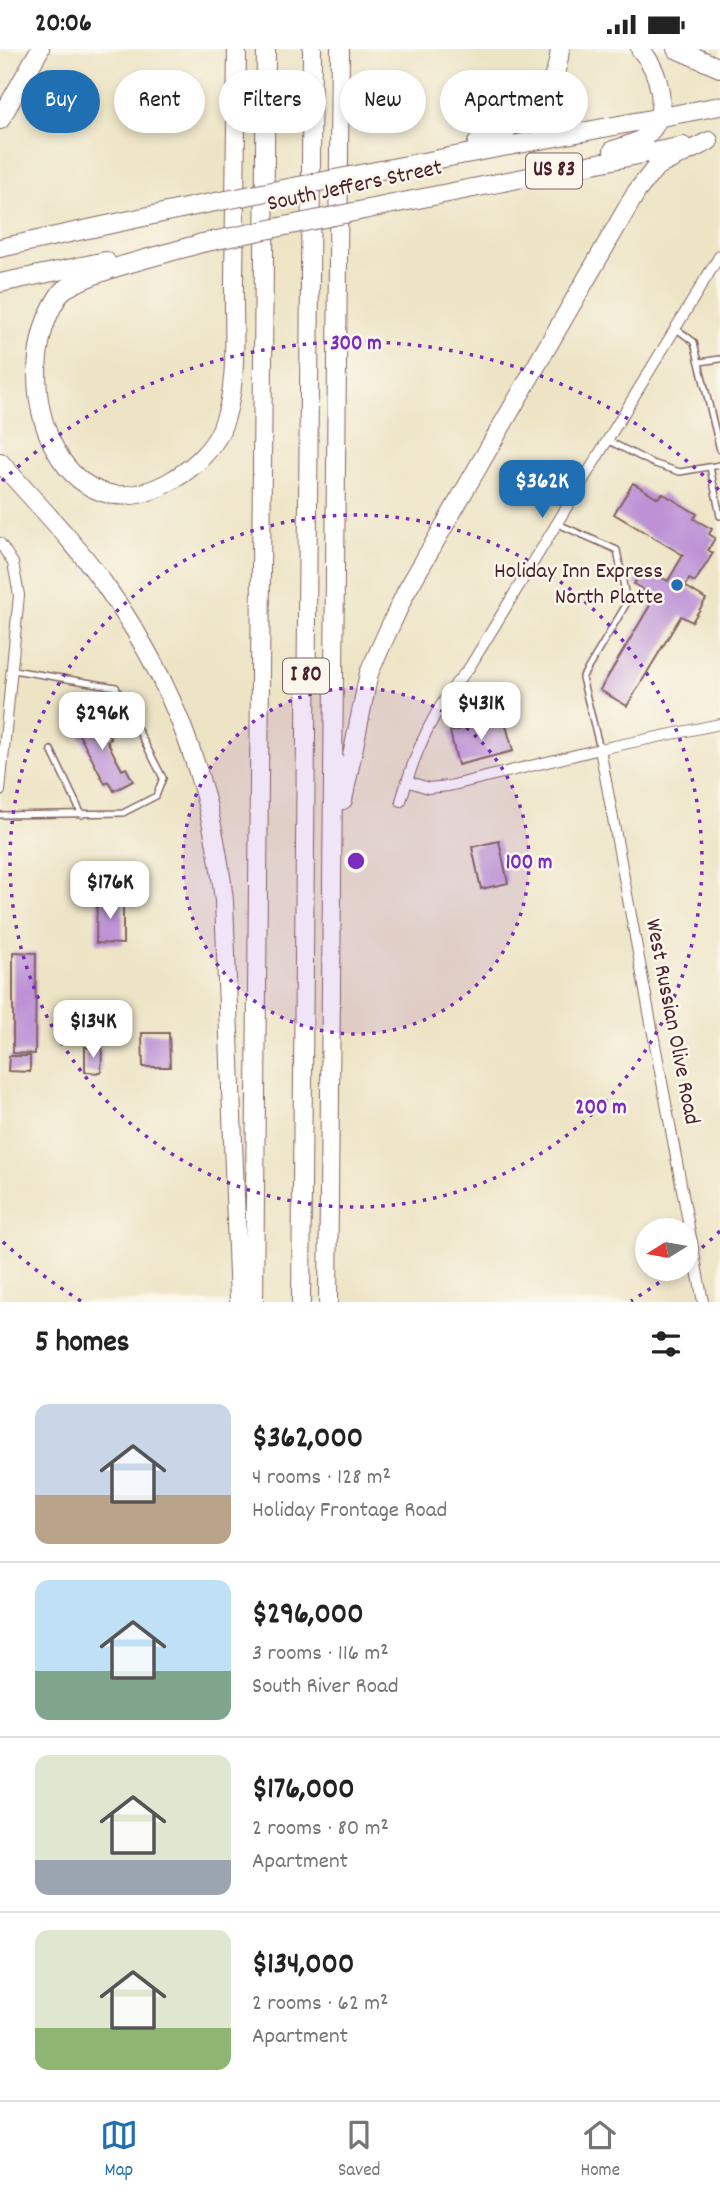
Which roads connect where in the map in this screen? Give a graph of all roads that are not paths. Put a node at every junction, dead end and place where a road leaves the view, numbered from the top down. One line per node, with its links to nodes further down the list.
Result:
1 (40, 49): 12 (highway)
2 (237, 49): 29 (highway)
3 (266, 49): 49 (highway, I 80)
4 (312, 49): 50 (highway, I 80)
5 (341, 49): 47 (highway)
6 (560, 49): 14 (highway)
7 (640, 49): 11 (highway)
8 (676, 49): 9 (highway)
9 (720, 68)
10 (720, 106): 11 (highway, South Jeffers Street / US 83)
11 (658, 118): 14 (highway, South Jeffers Street / US 83); 15 (highway)
12 (0, 120)
13 (714, 140): 15 (highway, South Jeffers Street / US 83); 47 (highway)
14 (386, 169): 16 (highway, South Jeffers Street / US 83, bridge)
15 (512, 179): 17 (highway, South Jeffers Street / US 83, bridge)
16 (87, 230): 18 (highway, South Jeffers Street / US 83); 20 (highway)
17 (202, 243): 21 (highway, South Jeffers Street / US 83); 23 (highway)
18 (0, 248)
19 (720, 255): 22 (street)
20 (0, 258)
21 (0, 283)
22 (674, 327): 25 (lane); 26 (street)
23 (26, 329)
24 (720, 359): 25 (lane)
25 (700, 362): 27 (lane)
26 (607, 439): 32 (lane); 34 (street)
27 (720, 450)
28 (0, 451): 35 (highway)
29 (42, 461)
30 (0, 462): 35 (highway)
31 (720, 465): 32 (lane)
32 (710, 467): 33 (lane)
33 (720, 516)
34 (558, 524): 40 (lane); 42 (street)
35 (59, 529): 48 (highway)
36 (1, 544): 37 (street)
37 (13, 670): 39 (street); 46 (lane)
38 (720, 724): 40 (street)
39 (3, 737): 43 (street)
40 (600, 749): 42 (street); 52 (street, West Russian Olive Road)
41 (51, 750): 46 (lane)
42 (407, 781): 44 (street)
43 (0, 791)
44 (401, 801)
45 (0, 815): 46 (lane)
46 (82, 815)
47 (332, 908): 51 (highway)
48 (239, 1302)
49 (254, 1302)
50 (301, 1302)
51 (328, 1302)
52 (703, 1302)

